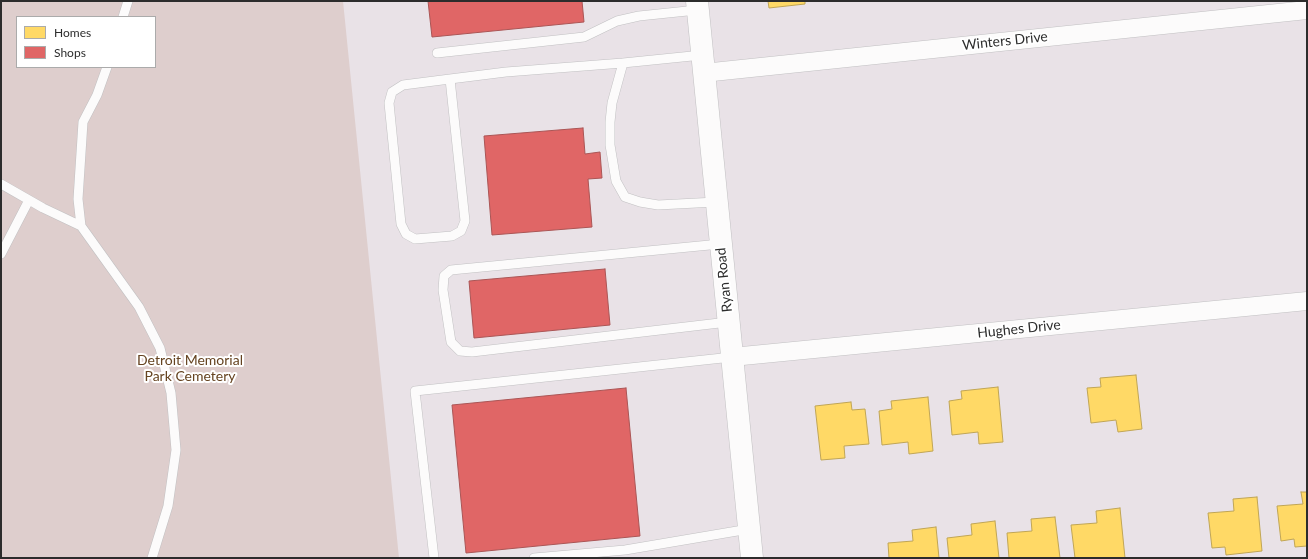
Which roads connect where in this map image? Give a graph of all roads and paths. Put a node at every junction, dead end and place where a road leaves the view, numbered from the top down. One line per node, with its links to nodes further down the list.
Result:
1 (128, 1): 4 (lane)
2 (697, 5): 5 (lane); 7 (main road, Ryan Road)
3 (1307, 10): 7 (street, Winters Drive)
4 (123, 16)
5 (437, 53)
6 (623, 63): 7 (lane); 9 (lane); 12 (lane)
7 (702, 64): 12 (main road, Ryan Road)
8 (107, 68): 13 (lane)
9 (450, 79): 9 (lane)
10 (1, 184): 11 (lane)
11 (29, 200): 13 (lane); 15 (lane)
12 (716, 202): 14 (main road, Ryan Road)
13 (81, 226): 20 (lane)
14 (720, 244): 17 (main road, Ryan Road); 17 (lane)
15 (1, 254)
16 (1307, 301): 18 (street, Hughes Drive)
17 (728, 322): 18 (main road, Ryan Road)
18 (732, 357): 19 (main road, Ryan Road); 21 (lane)
19 (749, 529): 22 (lane); 23 (main road, Ryan Road)
20 (152, 558)
21 (434, 558)
22 (534, 558)
23 (752, 558)

